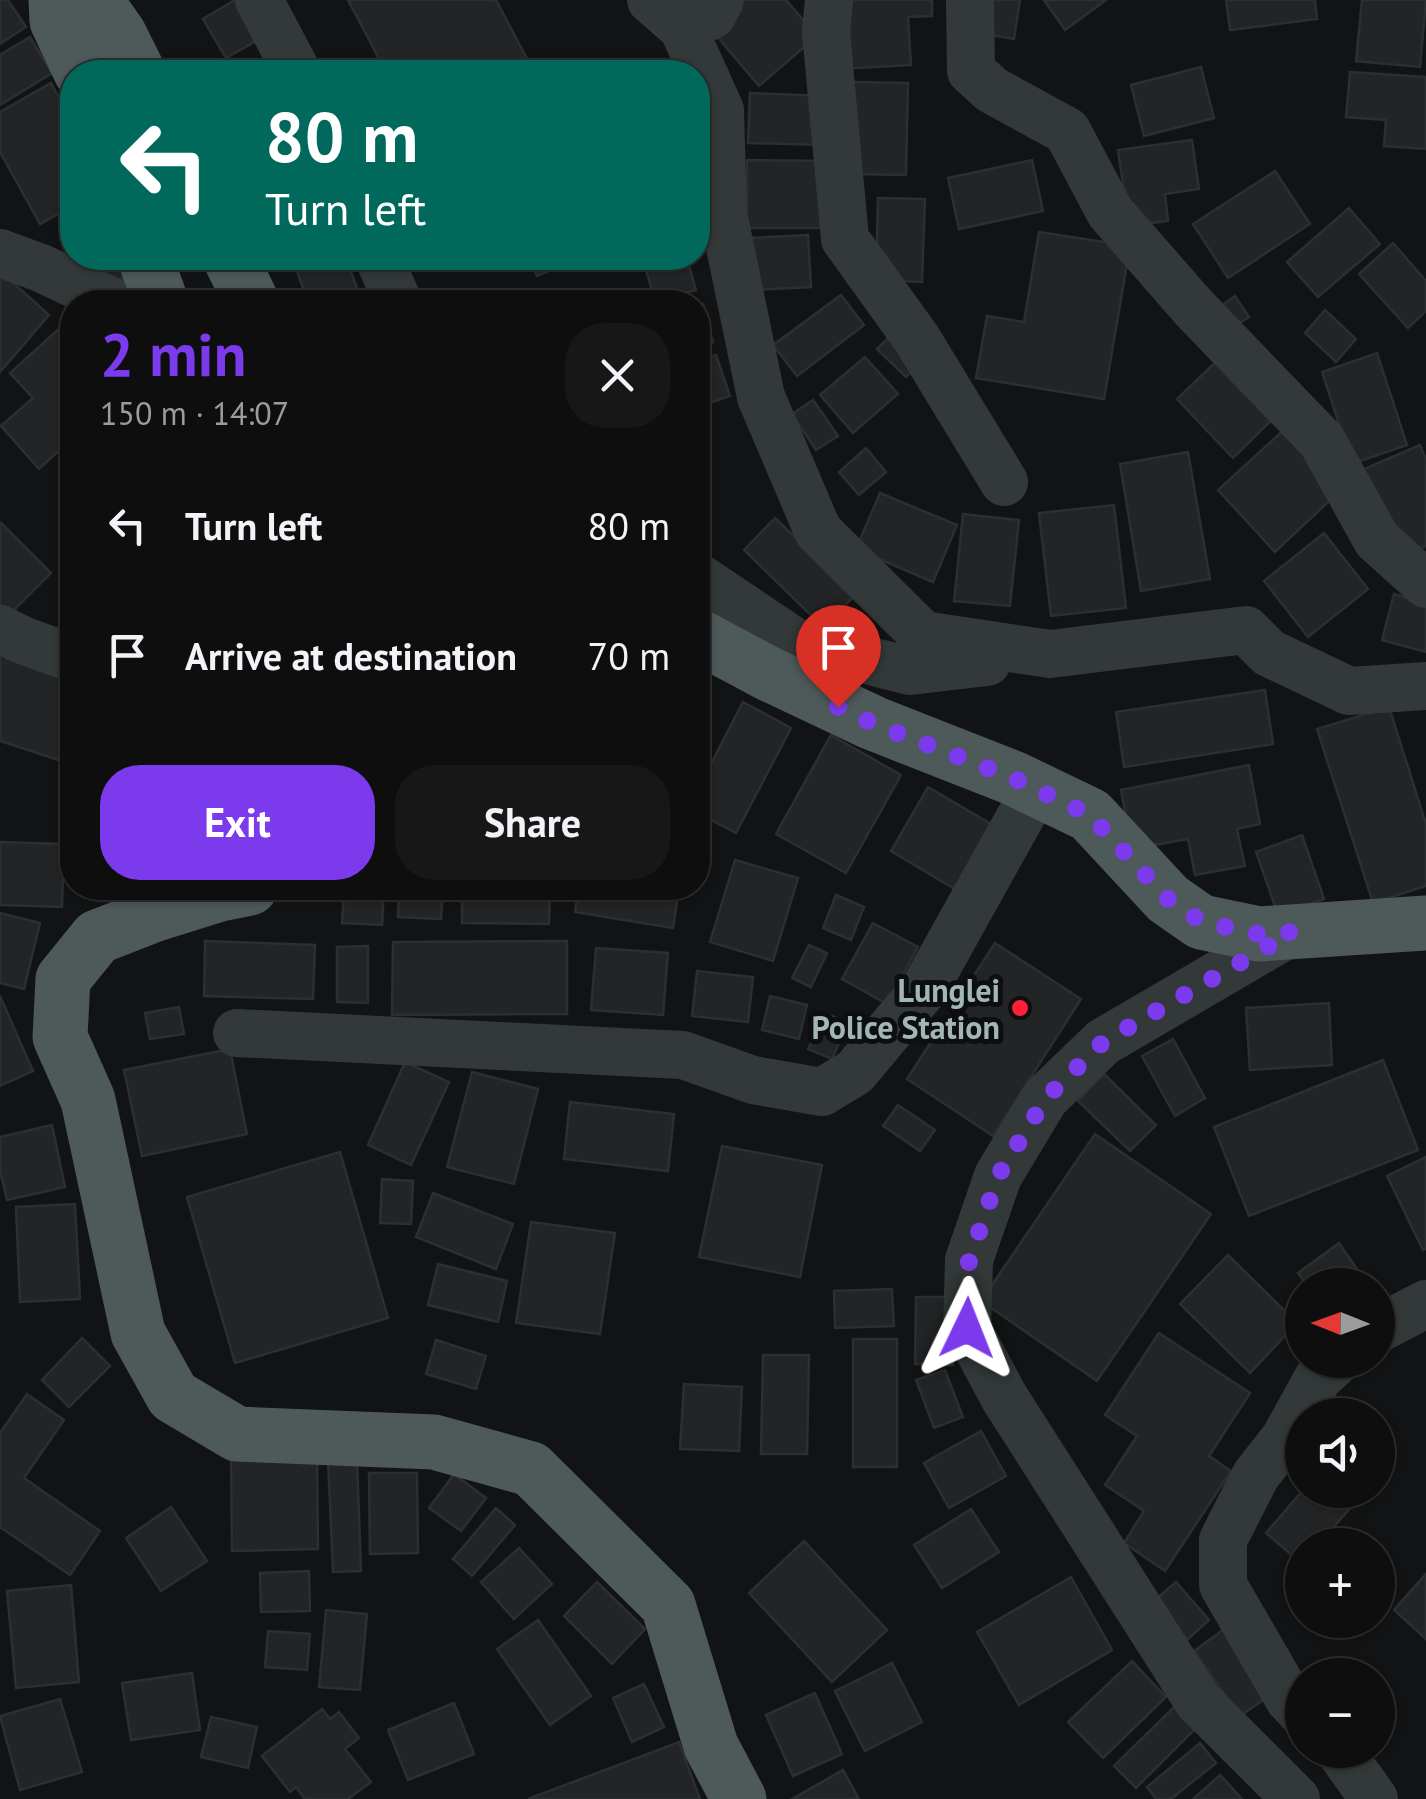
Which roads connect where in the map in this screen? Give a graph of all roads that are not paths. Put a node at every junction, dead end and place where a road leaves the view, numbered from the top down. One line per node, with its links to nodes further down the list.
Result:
1 (56, 0): 7 (main road)
2 (96, 0): 8 (main road)
3 (259, 0): 9 (street)
4 (829, 0): 14 (street)
5 (970, 0): 15 (street)
6 (685, 9): 10 (street)
7 (75, 60)
8 (132, 60)
9 (291, 60)
10 (703, 60)
11 (710, 81): 20 (street)
12 (0, 253): 13 (street)
13 (88, 290)
14 (1004, 482)
15 (1426, 584)
16 (710, 585): 20 (street)
17 (0, 629): 19 (street)
18 (710, 642): 22 (main road)
19 (60, 654)
20 (1050, 654): 21 (street)
21 (1426, 686)
22 (1036, 789): 25 (main road); 26 (street)
23 (201, 900): 32 (main road)
24 (1426, 923): 25 (main road)
25 (1293, 932): 33 (street)
26 (237, 1033)
27 (1426, 1304): 28 (street)
28 (1395, 1321)
29 (1318, 1378): 30 (street)
30 (1285, 1694)
31 (1352, 1768): 34 (street)
32 (739, 1799)
33 (1296, 1799)
34 (1374, 1799)

